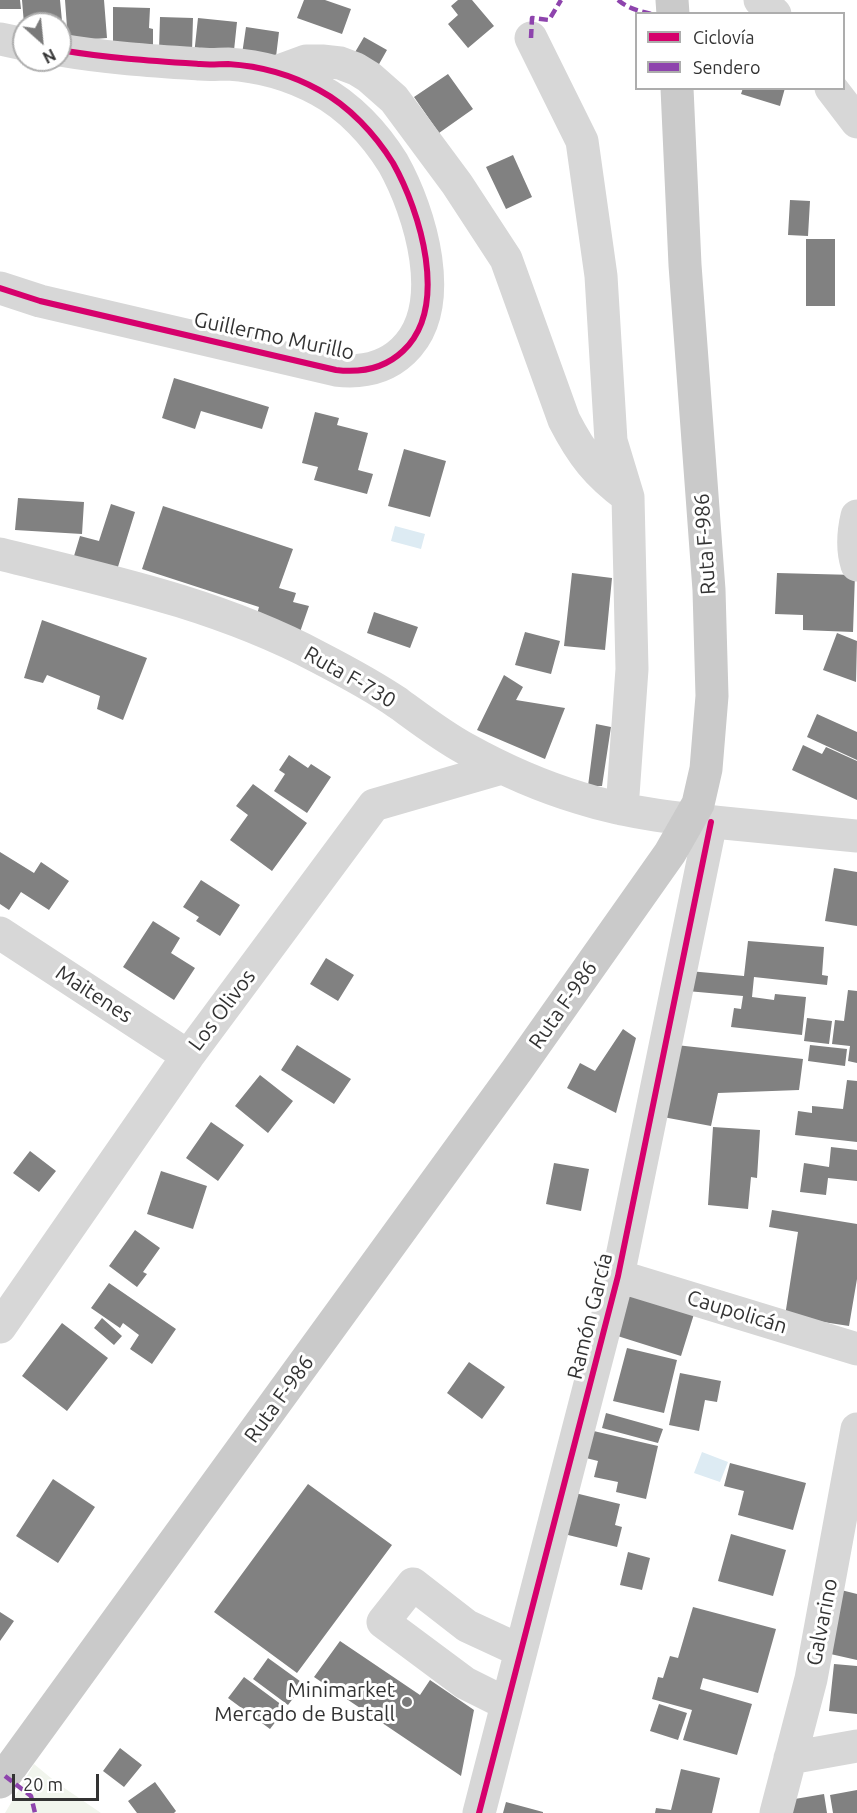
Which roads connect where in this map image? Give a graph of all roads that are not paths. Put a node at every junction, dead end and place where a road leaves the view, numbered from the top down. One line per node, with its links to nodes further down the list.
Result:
1 (760, 0): 2 (street)
2 (773, 12)
3 (531, 38): 10 (street)
4 (72, 52): 5 (street, Guillermo Murillo)
5 (276, 72): 9 (street, Guillermo Murillo); 10 (street)
6 (677, 90): 16 (main road, Ruta F-986)
7 (833, 90): 8 (street)
8 (857, 122)
9 (0, 288)
10 (628, 497): 15 (street)
11 (857, 516): 13 (street)
12 (0, 554): 14 (street, Ruta F-730)
13 (857, 565)
14 (502, 768): 15 (street, Ruta F-730); 19 (street, Los Olivos)
15 (621, 809): 16 (street, Ruta F-730)
16 (700, 821): 17 (street, Ruta F-730); 20 (street, Ramón García); 28 (main road, Ruta F-986)
17 (857, 836)
18 (0, 933): 19 (street, Maitenes)
19 (188, 1056): 21 (street, Los Olivos)
20 (618, 1276): 22 (street, Caupolicán); 24 (street, Ramón García)
21 (0, 1327)
22 (857, 1349)
23 (856, 1442): 27 (street, Galvarino)
24 (521, 1651): 25 (street, Ramón García); 25 (street)
25 (507, 1704): 29 (street, Ramón García)
26 (857, 1746): 27 (street)
27 (790, 1758): 30 (street, Galvarino)
28 (0, 1782)
29 (479, 1813)
30 (776, 1813)

